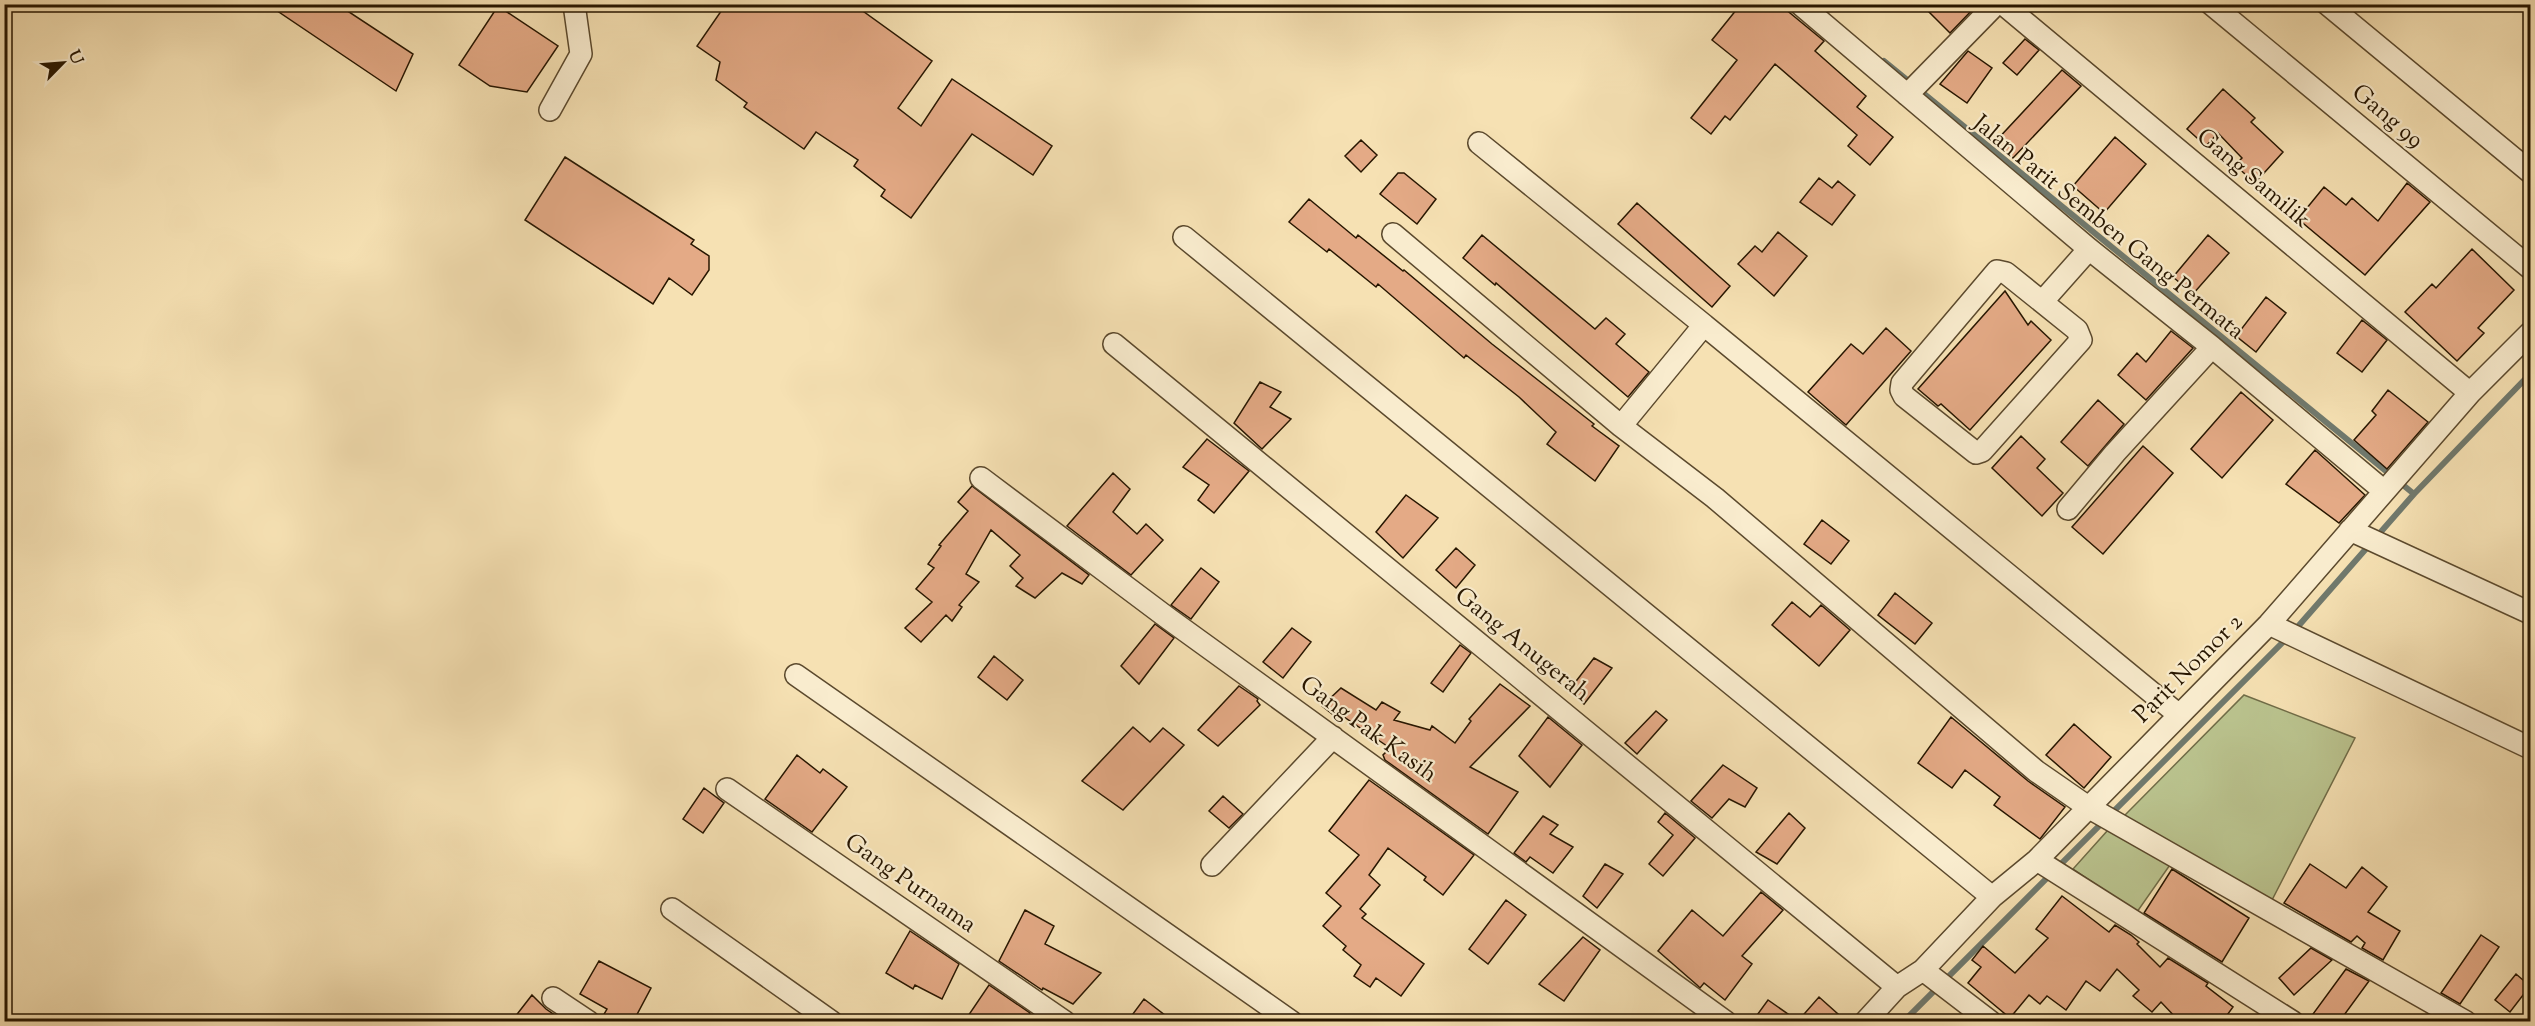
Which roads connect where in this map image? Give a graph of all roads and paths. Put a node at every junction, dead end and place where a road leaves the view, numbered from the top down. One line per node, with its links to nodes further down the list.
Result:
1 (574, 4): 8 (street)
2 (1800, 4): 7 (street, Jalan Parit Semben Gang Permata)
3 (1996, 4): 7 (street)
4 (2003, 4): 20 (street, Gang Samilik)
5 (2211, 4): 14 (street, Gang 99)
6 (2327, 4): 10 (street)
7 (1907, 95): 13 (street, Jalan Parit Semben Gang Permata)
8 (550, 110)
9 (1479, 144): 16 (street)
10 (2530, 172)
11 (1393, 234): 21 (street)
12 (1184, 237): 36 (street)
13 (2089, 249): 15 (street); 19 (street, Jalan Parit Semben Gang Permata)
14 (2530, 268)
15 (2042, 302): 15 (street)
16 (1704, 325): 21 (street); 29 (street)
17 (2530, 333): 20 (street, Parit Nomor 2)
18 (1114, 344): 39 (street, Gang Anugerah)
19 (2212, 347): 23 (street, Jalan Parit Semben Gang Permata); 24 (street)
20 (2470, 393): 23 (street, Parit Nomor 2)
21 (1622, 426): 33 (street)
22 (981, 478): 30 (street, Gang Pak Kasih)
23 (2384, 491): 25 (street, Parit Nomor 2)
24 (2068, 509)
25 (2350, 530): 26 (street); 27 (street, Parit Nomor 2)
26 (2530, 614)
27 (2269, 624): 29 (street, Parit Nomor 2); 31 (street)
28 (796, 675): 44 (street)
29 (2179, 715): 33 (street, Parit Nomor 2)
30 (1333, 737): 35 (street); 45 (street, Gang Pak Kasih)
31 (2530, 748)
32 (727, 789): 43 (street, Gang Purnama)
33 (2088, 807): 34 (street, Parit Nomor 2); 49 (street)
34 (2037, 860): 36 (street, Parit Nomor 2); 48 (street)
35 (1212, 866)
36 (1992, 897): 38 (street, Parit Nomor 2)
37 (672, 909): 42 (street)
38 (1923, 970): 39 (street, Parit Nomor 2); 47 (street)
39 (1897, 987): 46 (street, Parit Nomor 2)
40 (553, 998): 41 (street)
41 (589, 1022)
42 (832, 1022)
43 (1065, 1022)
44 (1292, 1022)
45 (1726, 1022)
46 (1865, 1022)
47 (1991, 1022)
48 (2293, 1022)
49 (2466, 1022)

